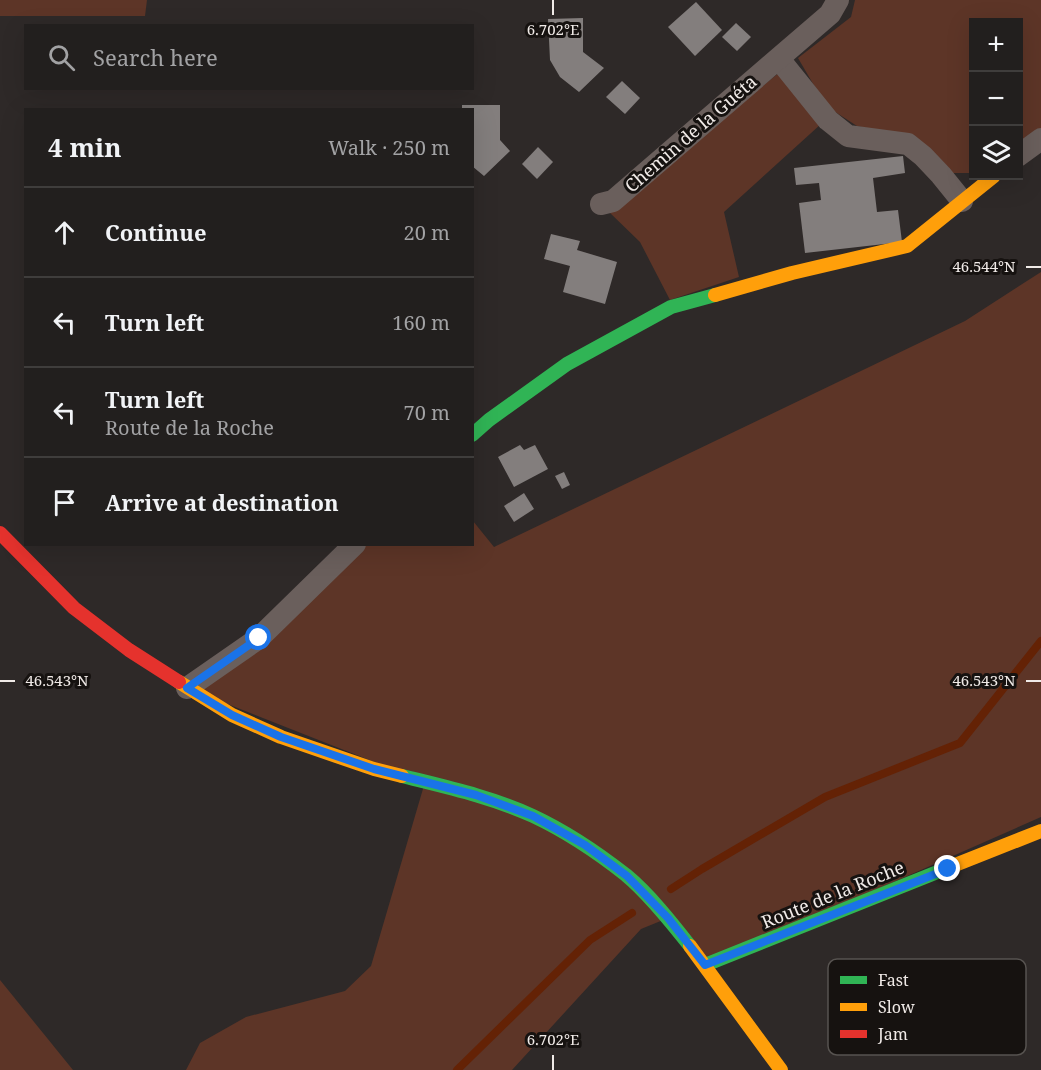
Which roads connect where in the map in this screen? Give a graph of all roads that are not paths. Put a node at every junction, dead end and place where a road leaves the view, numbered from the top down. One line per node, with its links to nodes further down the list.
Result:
1 (838, 0): 2 (street, Chemin de la Guéta)
2 (779, 59): 6 (street); 7 (street, Chemin de la Guéta)
3 (1041, 139): 4 (street)
4 (1023, 152)
5 (989, 180): 6 (main road)
6 (962, 201): 8 (main road)
7 (601, 204)
8 (474, 433)
9 (0, 534): 11 (main road)
10 (353, 546): 11 (street)
11 (187, 688): 13 (main road)
12 (1041, 831): 13 (main road, Route de la Roche)
13 (705, 965): 14 (main road)
14 (781, 1070)

